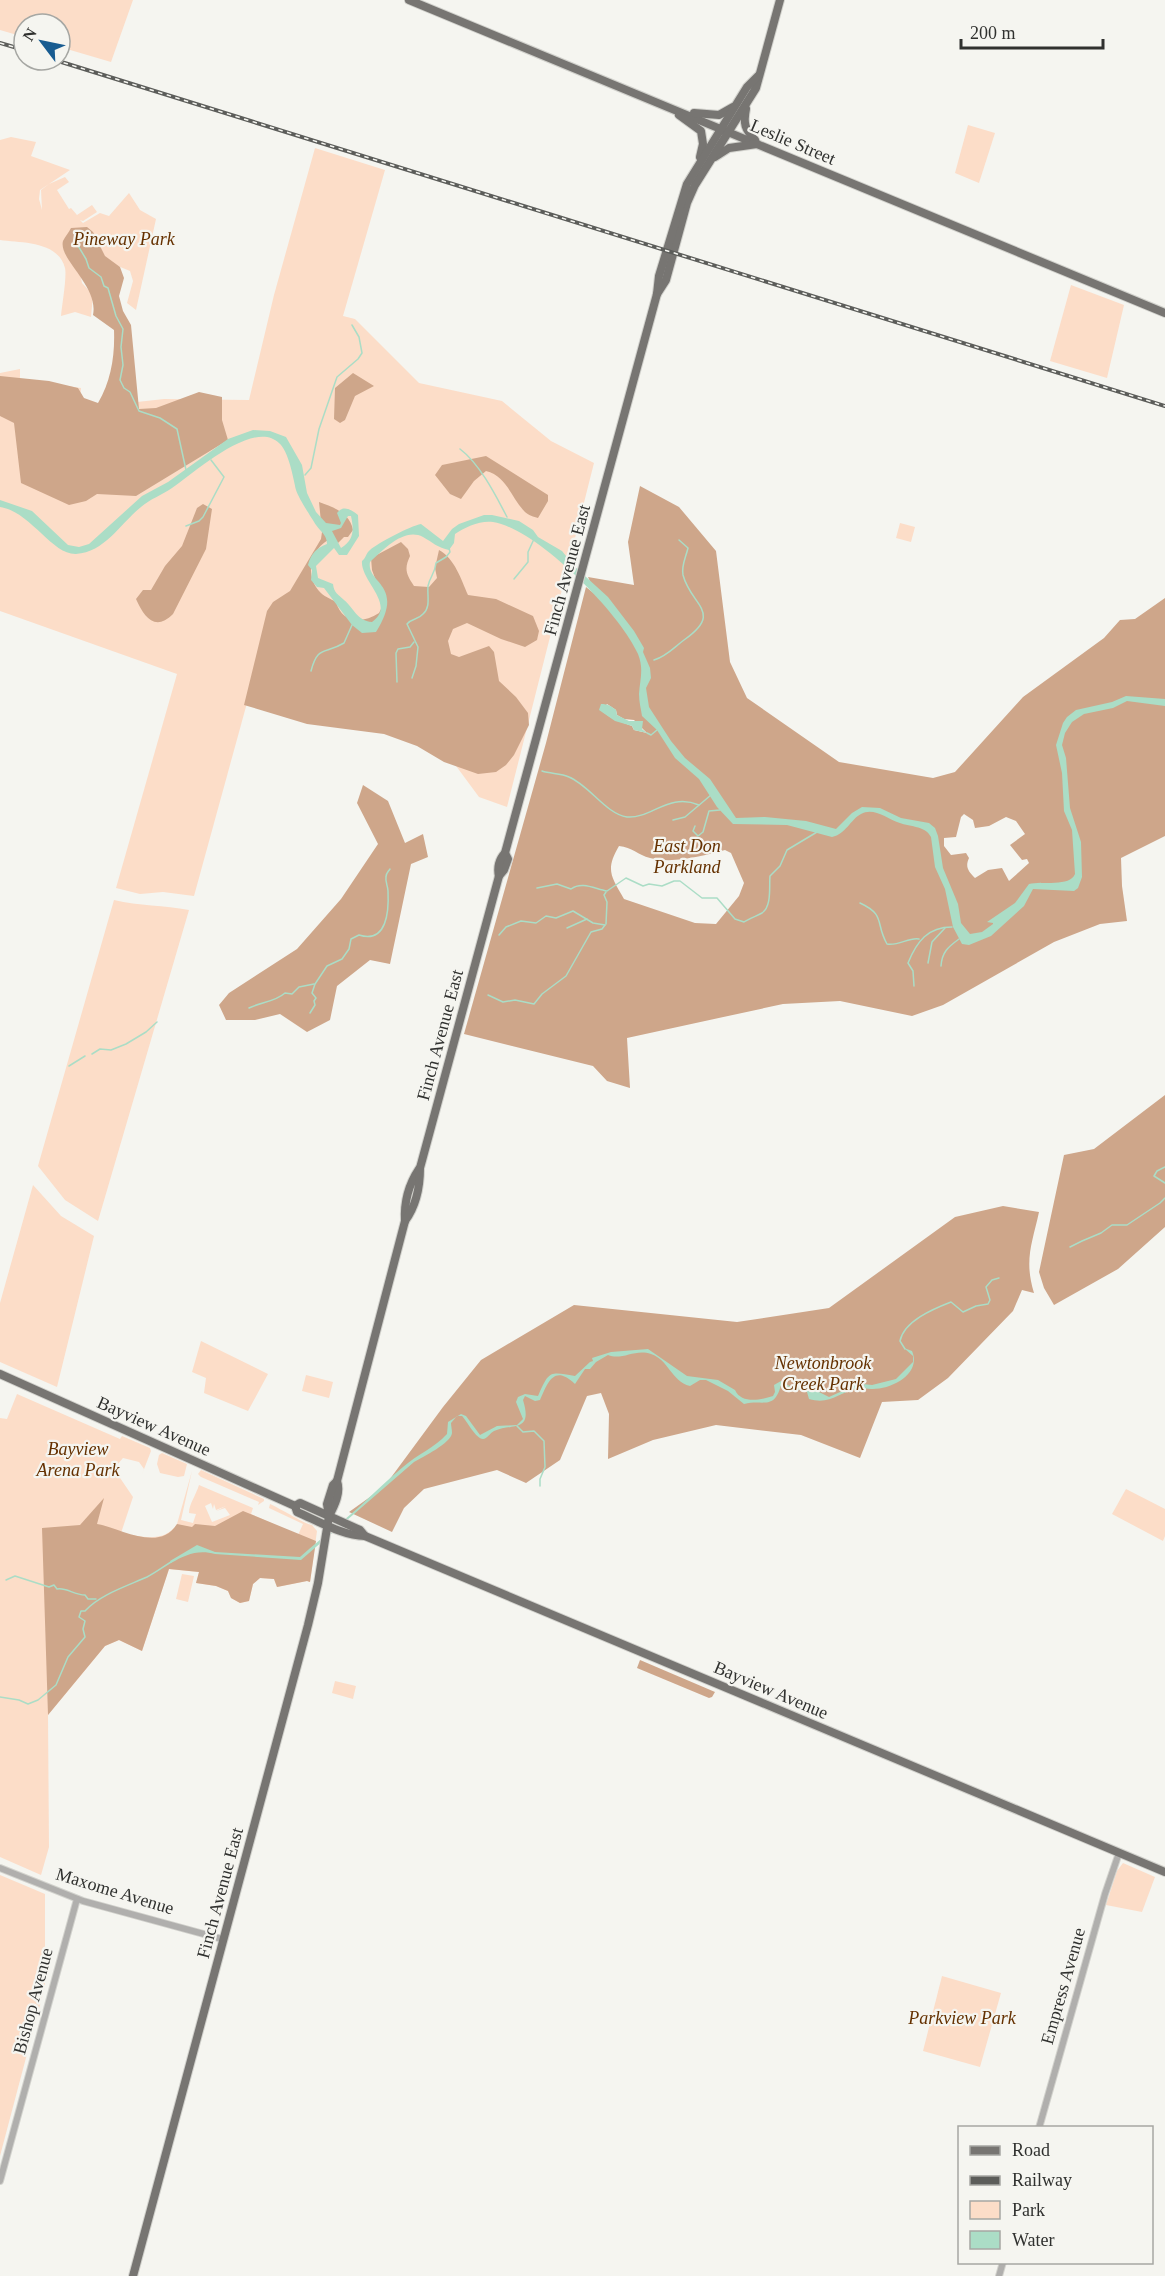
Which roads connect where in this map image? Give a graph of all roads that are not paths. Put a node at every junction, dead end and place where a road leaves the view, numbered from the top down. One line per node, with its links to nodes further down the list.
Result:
1 (409, 0): 4 (main road, Leslie Street)
2 (780, 0): 3 (main road, Finch Avenue East)
3 (743, 104): 5 (main road); 6 (main road, Finch Avenue East); 7 (main road)
4 (669, 107): 5 (main road, Leslie Street); 8 (main road)
5 (678, 111): 6 (main road, Leslie Street)
6 (725, 130): 7 (main road, Leslie Street); 8 (main road, Finch Avenue East); 9 (main road, Finch Avenue East)
7 (758, 144): 9 (main road); 11 (main road, Leslie Street)
8 (696, 166): 10 (main road, Finch Avenue East)
9 (706, 166): 10 (main road, Finch Avenue East)
10 (657, 294): 14 (main road, Finch Avenue East)
11 (1165, 313)
12 (0, 1374): 13 (main road, Bayview Avenue)
13 (295, 1506): 14 (main road, Bayview Avenue); 15 (main road, Bayview Avenue)
14 (329, 1516): 15 (main road, Finch Avenue East); 16 (main road, Bayview Avenue)
15 (327, 1525): 16 (main road, Bayview Avenue); 21 (main road, Finch Avenue East)
16 (365, 1536): 17 (main road, Bayview Avenue)
17 (1119, 1853): 19 (main road, Bayview Avenue); 22 (street, Empress Avenue)
18 (0, 1868): 20 (street, Maxome Avenue)
19 (1165, 1872)
20 (77, 1899): 21 (street, Maxome Avenue); 23 (street, Bishop Avenue)
21 (222, 1939): 24 (main road, Finch Avenue East)
22 (1039, 2126)
23 (0, 2181)
24 (133, 2276)

